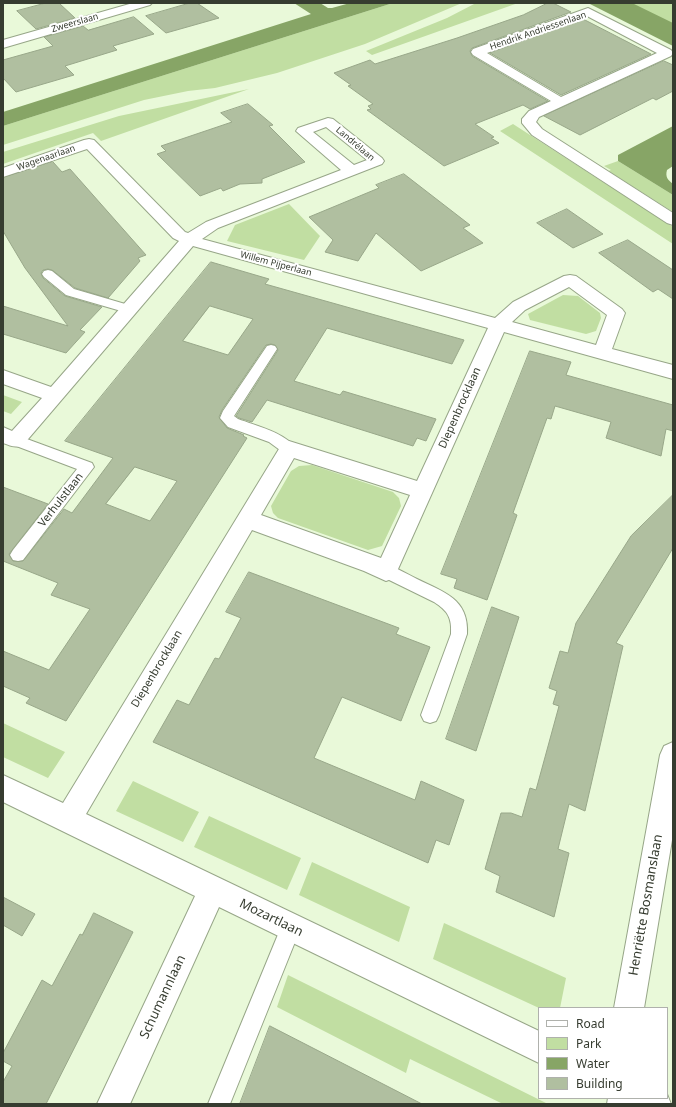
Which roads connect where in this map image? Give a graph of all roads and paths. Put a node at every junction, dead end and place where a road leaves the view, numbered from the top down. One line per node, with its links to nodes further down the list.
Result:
1 (146, 3): 2 (street, Zweerslaan)
2 (3, 44)
3 (561, 102): 3 (street, Hendrik Andriessenlaan); 7 (street, Hendrik Andriessenlaan)
4 (89, 143): 6 (street, Wagenaarlaan); 8 (street, Willem Pijperlaan)
5 (352, 171): 5 (street, Landrélaan); 8 (street, Landrélaan)
6 (3, 173)
7 (673, 220)
8 (190, 240): 10 (street, Verhulstlaan); 11 (street, Willem Pijperlaan)
9 (48, 274): 10 (lane)
10 (128, 309): 16 (street, Verhulstlaan)
11 (498, 325): 13 (street, Willem Pijperlaan); 13 (street); 19 (street, Diepenbrocklaan)
12 (271, 349): 18 (lane)
13 (602, 352): 14 (street, Willem Pijperlaan)
14 (673, 372)
15 (3, 377): 16 (street)
16 (55, 395): 17 (street, Verhulstlaan)
17 (9, 438): 21 (lane, Verhulstlaan)
18 (289, 449): 19 (street); 20 (street, Diepenbrocklaan)
19 (422, 491): 22 (street, Diepenbrocklaan)
20 (247, 519): 22 (street); 26 (street, Diepenbrocklaan)
21 (18, 555)
22 (386, 571): 23 (lane)
23 (430, 714)
24 (673, 755): 29 (street, Henriëtte Bosmanslaan)
25 (3, 788): 26 (street, Mozartlaan)
26 (68, 819): 27 (street, Mozartlaan)
27 (213, 889): 28 (street, Mozartlaan); 32 (street, Schumannlaan)
28 (292, 928): 30 (street, Mozartlaan); 33 (lane)
29 (629, 1007)
30 (538, 1048)
31 (645, 1099): 34 (street)
32 (113, 1104)
33 (219, 1104)
34 (655, 1104)

